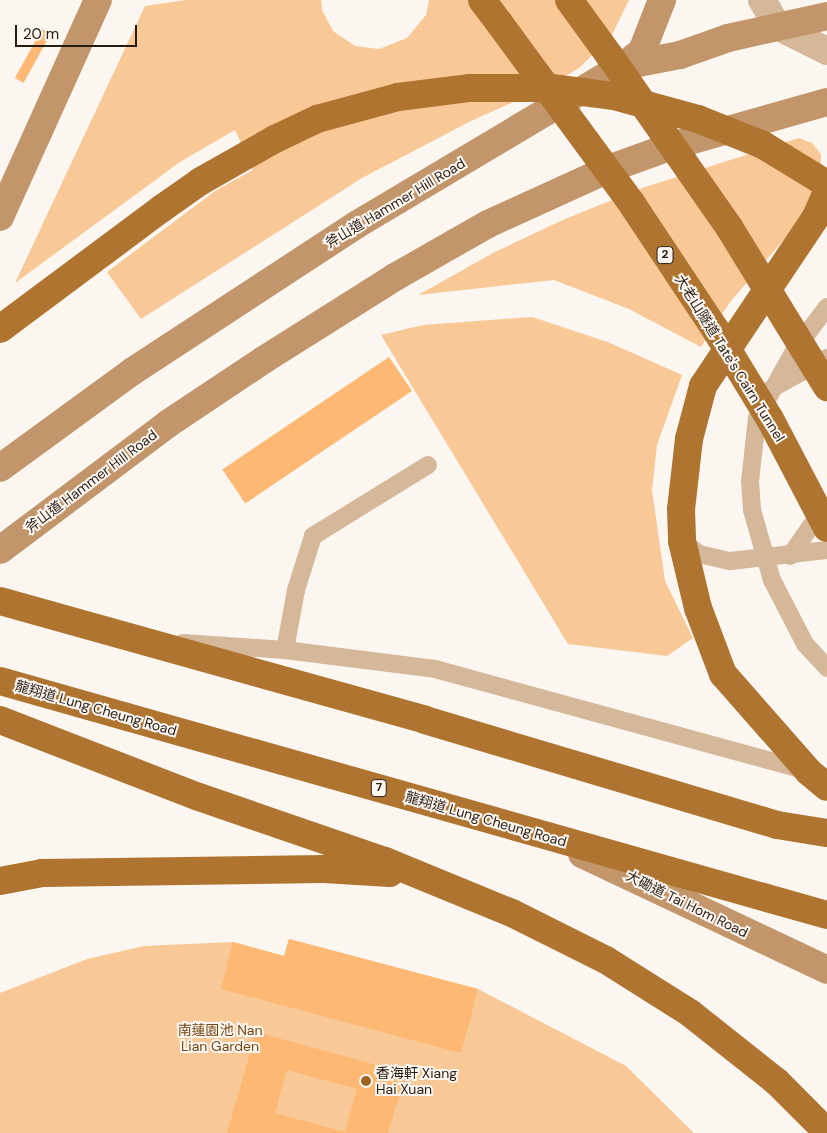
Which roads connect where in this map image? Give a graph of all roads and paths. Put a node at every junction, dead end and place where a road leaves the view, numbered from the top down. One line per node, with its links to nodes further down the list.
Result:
1 (98, 0): 14 (main road)
2 (482, 0): 23 (highway, 大老山隧道 Tate's Cairn Tunnel / 2, bridge)
3 (569, 0): 18 (highway, bridge)
4 (662, 0): 9 (main road)
5 (762, 0): 7 (street)
6 (827, 16): 7 (main road, 斧山道 Hammer Hill Road)
7 (777, 26): 8 (street); 9 (main road, 斧山道 Hammer Hill Road)
8 (827, 51)
9 (623, 66): 21 (main road, 斧山道 Hammer Hill Road)
10 (827, 102): 25 (main road, 斧山道 Hammer Hill Road)
11 (827, 184): 16 (highway, bridge)
12 (827, 192): 13 (highway)
13 (822, 213): 24 (highway)
14 (0, 217)
15 (827, 307): 19 (lane)
16 (0, 329)
17 (827, 358): 19 (lane)
18 (827, 387)
19 (771, 389): 28 (lane)
20 (428, 465): 31 (lane)
21 (0, 468)
22 (827, 516): 27 (lane)
23 (827, 528)
24 (682, 541): 28 (lane); 35 (highway)
25 (0, 550)
26 (827, 550): 27 (lane)
27 (790, 556): 28 (lane)
28 (764, 558): 32 (lane)
29 (0, 601): 30 (highway)
30 (143, 640): 31 (lane); 36 (highway)
31 (285, 650): 35 (lane)
32 (827, 668)
33 (0, 682): 37 (highway, 龍翔道 Lung Cheung Road / 7)
34 (0, 720): 38 (highway)
35 (818, 779)
36 (827, 833)
37 (547, 836): 40 (highway, 龍翔道 Lung Cheung Road / 7); 41 (main road, 大磡道 Tai Hom Road)
38 (418, 874): 39 (highway); 42 (highway)
39 (0, 881)
40 (827, 915)
41 (827, 970)
42 (827, 1132)

